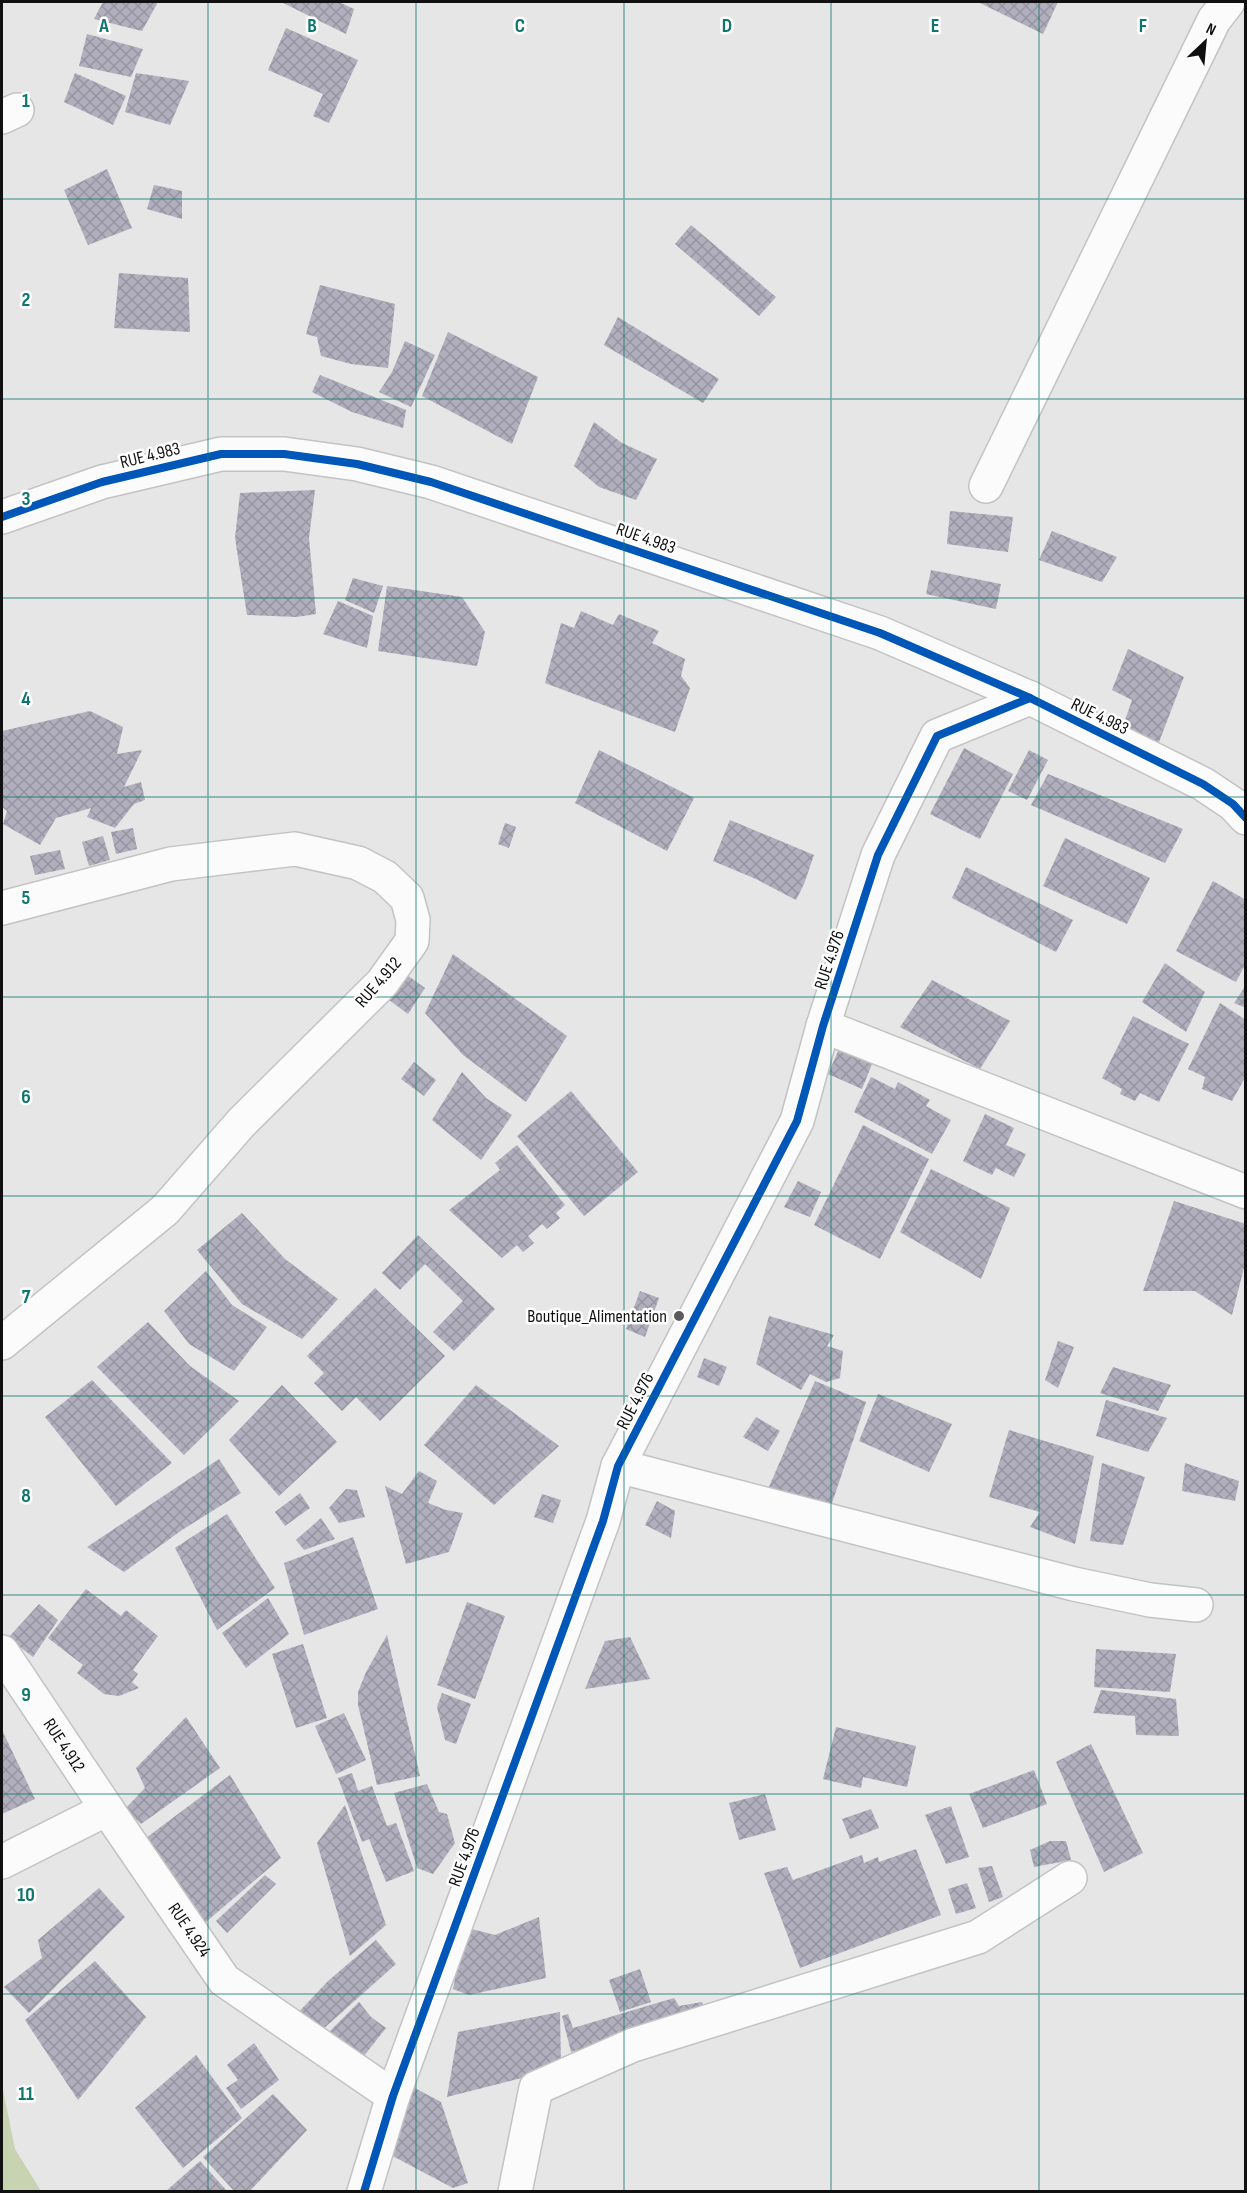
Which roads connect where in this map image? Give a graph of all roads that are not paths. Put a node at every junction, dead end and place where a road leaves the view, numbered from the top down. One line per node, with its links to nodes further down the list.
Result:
1 (1228, 2): 2 (street)
2 (986, 486)
3 (2, 517): 4 (street, RUE 4.983)
4 (1030, 698): 5 (street, RUE 4.983); 7 (street, RUE 4.976)
5 (1245, 818)
6 (2, 908): 9 (street, RUE 4.912)
7 (823, 1026): 8 (street); 10 (street, RUE 4.976)
8 (1245, 1192)
9 (2, 1343)
10 (618, 1466): 11 (street); 16 (street, RUE 4.976)
11 (1196, 1605)
12 (2, 1652): 13 (street, RUE 4.912)
13 (107, 1809): 14 (street); 16 (street, RUE 4.924)
14 (2, 1862)
15 (1070, 1878): 18 (street)
16 (393, 2096): 17 (street, RUE 4.976)
17 (364, 2192)
18 (515, 2192)

